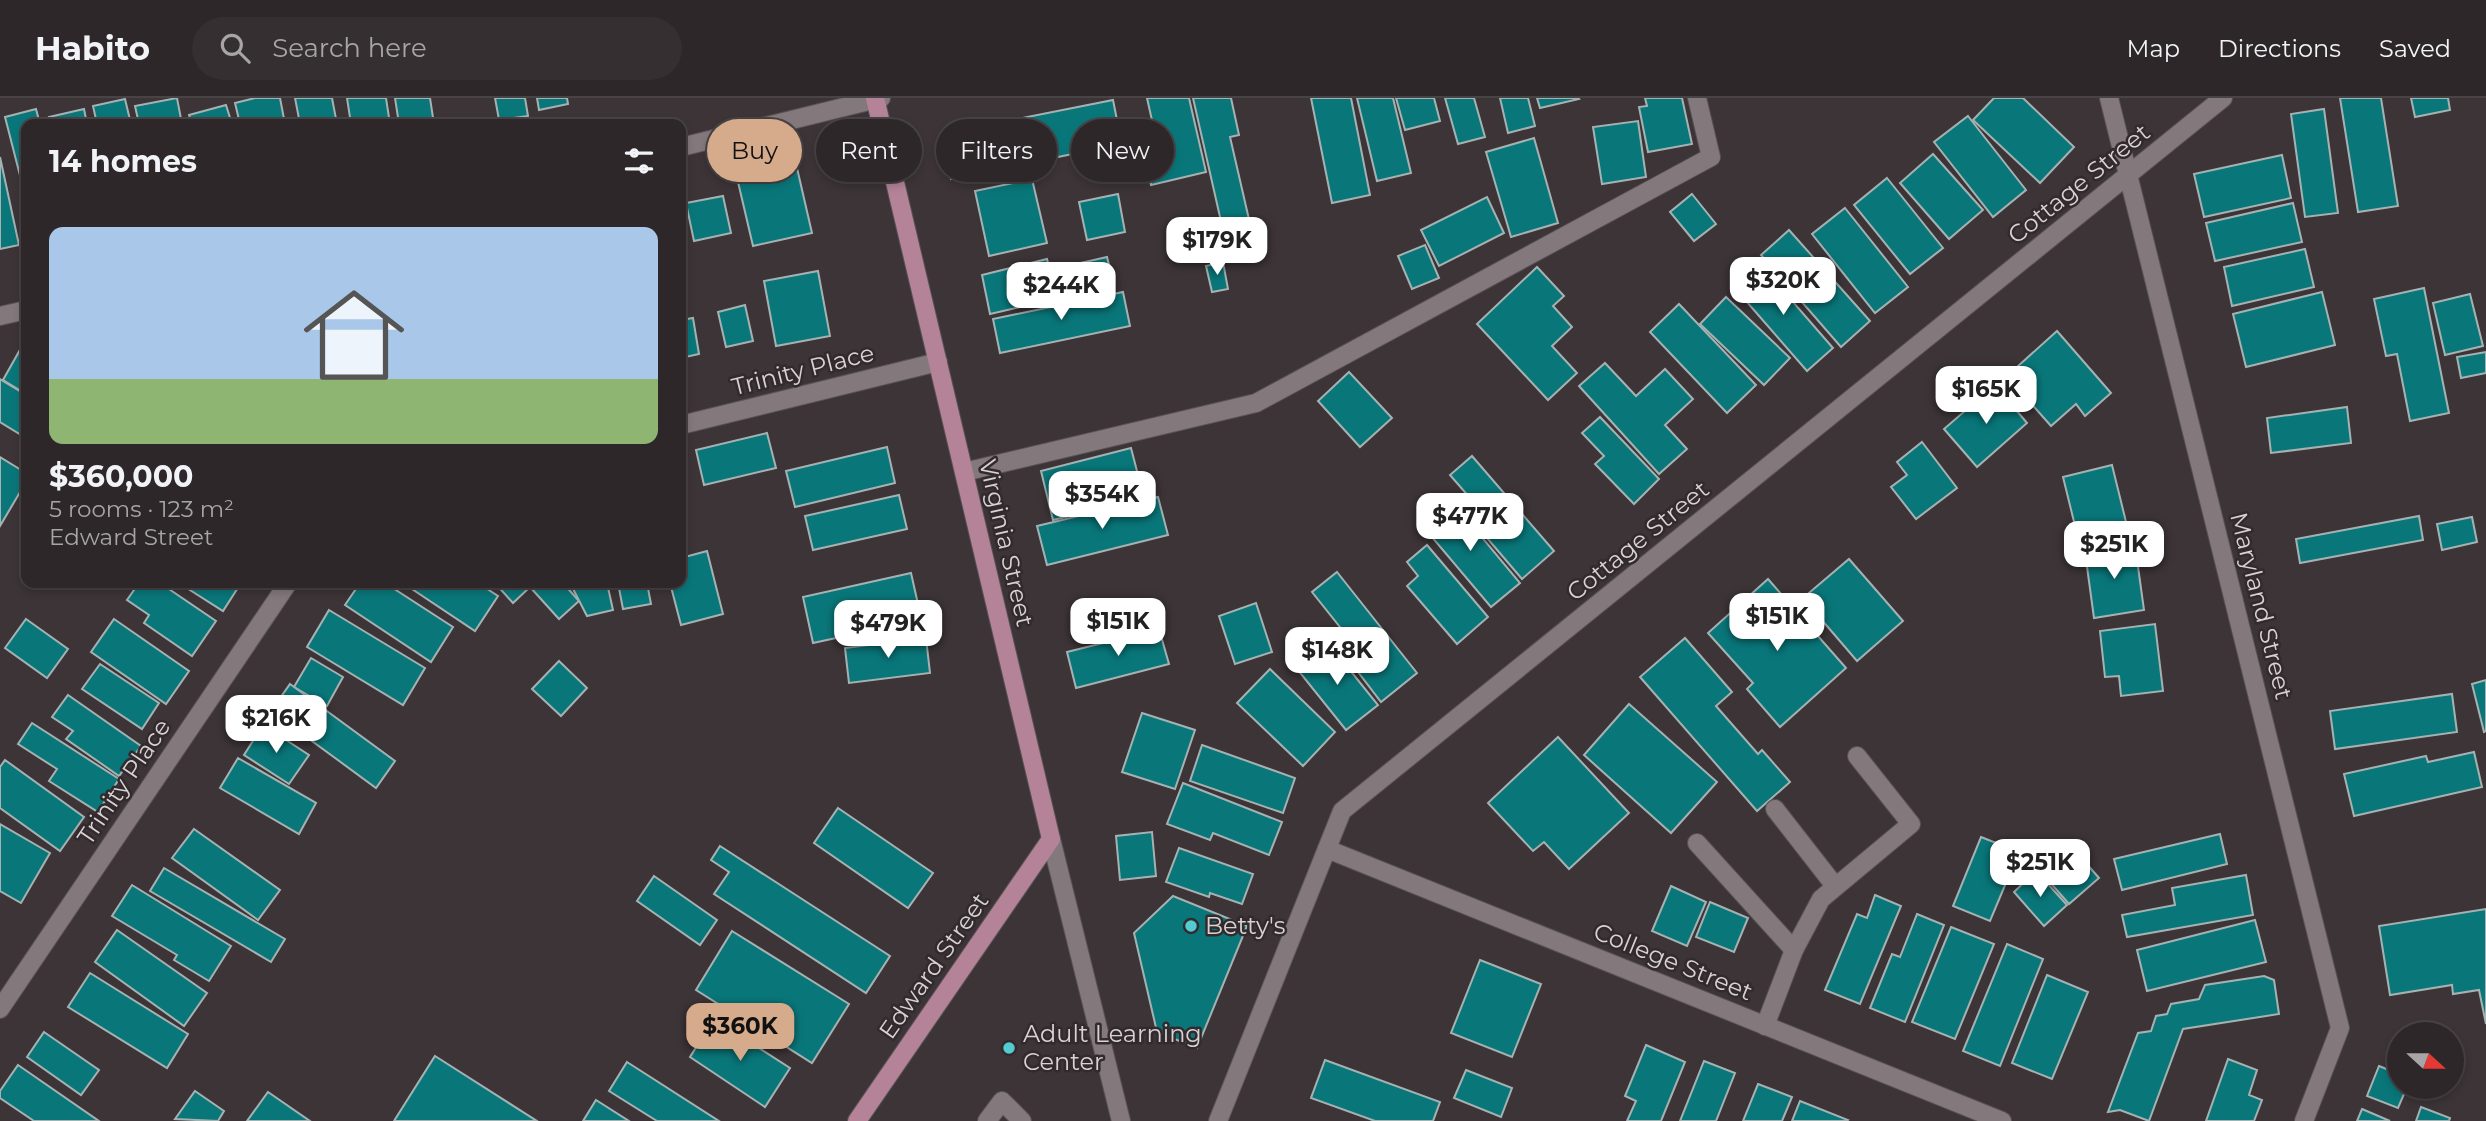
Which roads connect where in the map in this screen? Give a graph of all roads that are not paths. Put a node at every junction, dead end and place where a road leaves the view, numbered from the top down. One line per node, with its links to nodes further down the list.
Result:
1 (877, 98): 5 (street); 9 (main road, Virginia Street)
2 (1697, 98): 11 (street)
3 (2109, 98): 6 (street, Maryland Street)
4 (2223, 98): 6 (street, Cottage Street)
5 (686, 146)
6 (2128, 175): 17 (street, Cottage Street); 28 (street, Maryland Street)
7 (21, 311): 8 (street)
8 (0, 316)
9 (938, 362): 10 (street, Trinity Place); 11 (main road, Virginia Street)
10 (686, 424)
11 (964, 472): 15 (main road, Virginia Street)
12 (285, 588): 20 (street, Trinity Place)
13 (1857, 756): 18 (street)
14 (1775, 809): 18 (street)
15 (1051, 839): 22 (main road, Edward Street); 25 (street, Virginia Street)
16 (1698, 843): 19 (street)
17 (1327, 849): 21 (street, College Street); 26 (street, Cottage Street)
18 (1835, 887): 19 (street)
19 (1794, 950): 21 (street)
20 (0, 1009)
21 (1765, 1026): 27 (street, College Street)
22 (857, 1121)
23 (988, 1121): 24 (street)
24 (1022, 1121)
25 (1121, 1121)
26 (1218, 1121)
27 (2002, 1121)
28 (2304, 1121)

